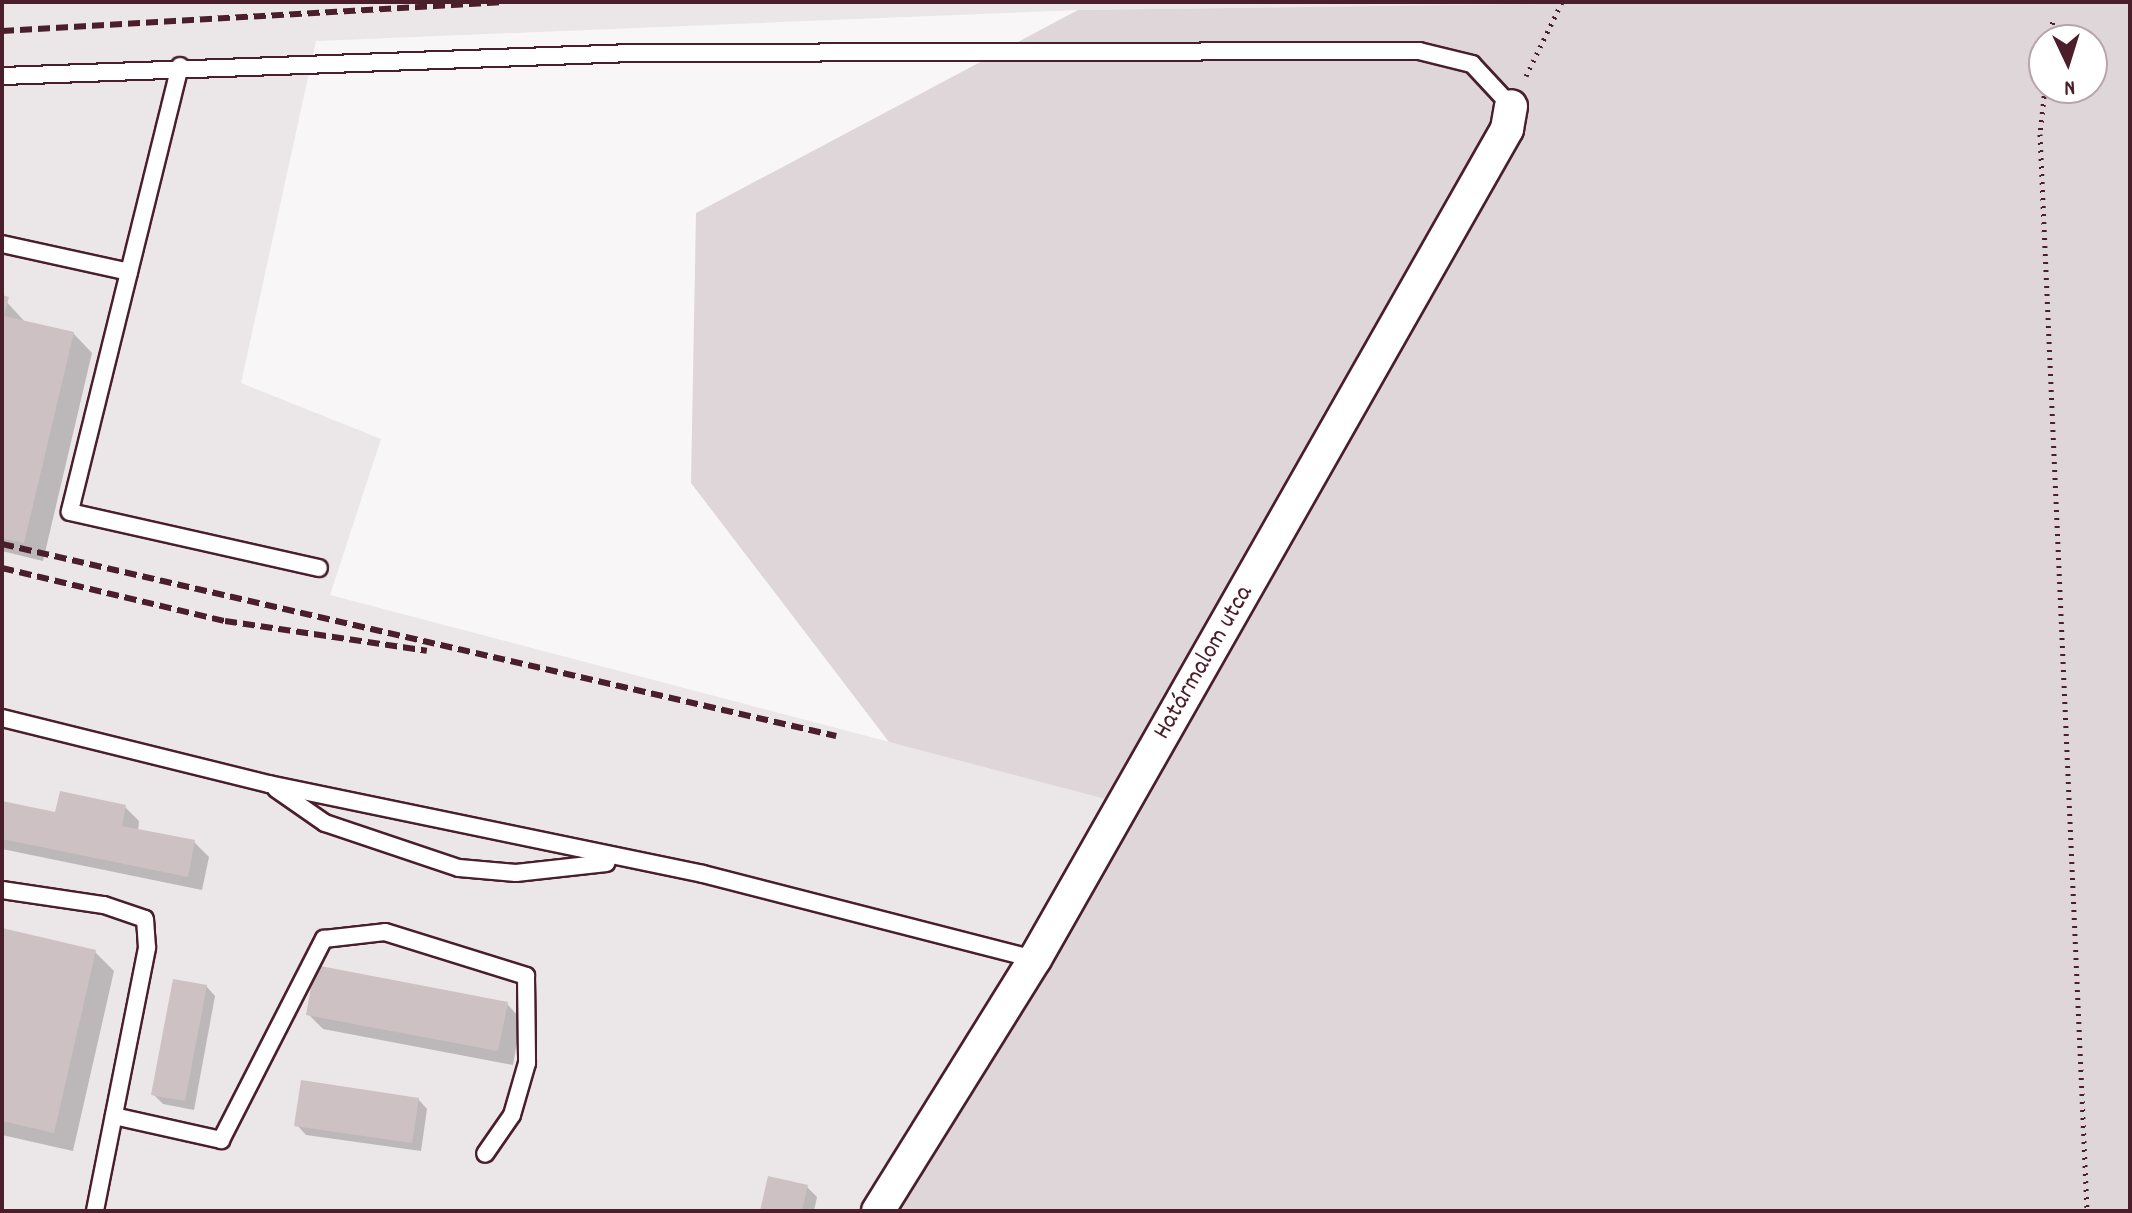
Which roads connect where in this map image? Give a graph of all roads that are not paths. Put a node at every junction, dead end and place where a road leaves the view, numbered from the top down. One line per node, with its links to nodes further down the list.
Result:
1 (180, 66): 2 (lane); 3 (lane); 5 (lane)
2 (2, 76)
3 (1511, 106): 11 (street, Határmalom utca)
4 (2, 244): 5 (lane)
5 (129, 272): 6 (lane)
6 (319, 568)
7 (2, 718): 8 (lane)
8 (269, 784): 9 (lane); 9 (lane)
9 (619, 862): 11 (lane)
10 (2, 890): 12 (lane)
11 (1035, 959): 15 (street, Határmalom utca)
12 (114, 1116): 13 (lane); 14 (lane)
13 (485, 1154)
14 (95, 1211)
15 (878, 1211)

